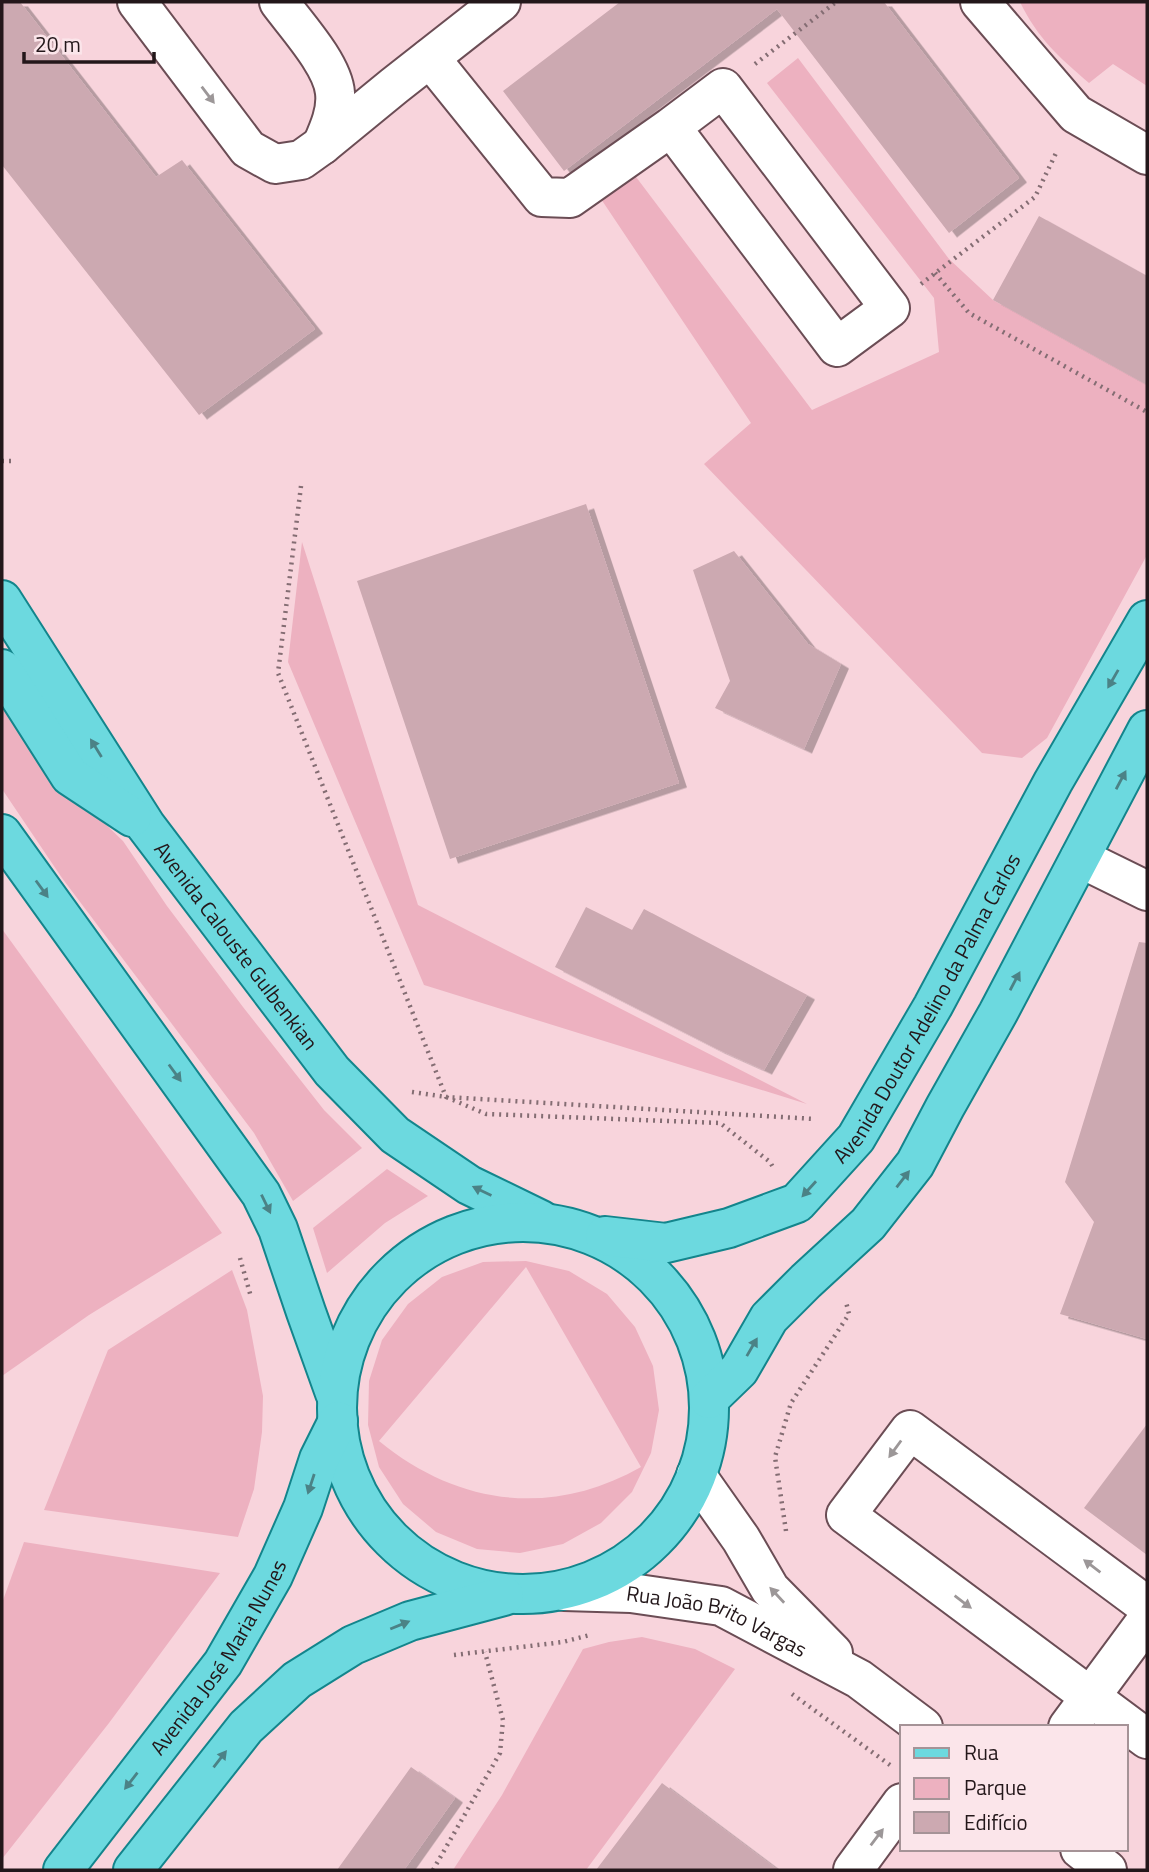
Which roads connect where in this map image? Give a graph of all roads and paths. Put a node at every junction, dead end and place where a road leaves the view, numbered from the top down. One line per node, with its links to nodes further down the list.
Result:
1 (137, 2): 12 (street, one-way to 12)
2 (279, 2): 7 (street)
3 (501, 2): 6 (street)
4 (836, 2): 9 (path)
5 (980, 2): 10 (street)
6 (430, 58): 8 (street); 11 (street)
7 (325, 64): 8 (street); 12 (street)
8 (394, 86): 12 (street)
9 (723, 88): 11 (street); 15 (street)
10 (1076, 114): 13 (street); 14 (path)
11 (671, 127): 15 (street)
12 (322, 145)
13 (1147, 155)
14 (935, 273): 15 (path); 16 (path)
15 (890, 308)
16 (1147, 412)
17 (2, 461): 18 (path)
18 (13, 461)
19 (301, 486): 28 (path)
20 (2, 600): 24 (main road, Avenida Calouste Gulbenkian, one-way to 20)
21 (1147, 621): 28 (main road, Avenida Doutor Adelino da Palma Carlos, one-way to 28)
22 (2, 669): 24 (main road)
23 (1147, 730): 26 (main road, one-way to 23)
24 (146, 826): 29 (main road, Avenida Calouste Gulbenkian, one-way to 24)
25 (2, 834): 32 (main road, one-way to 32)
26 (1080, 858): 27 (street); 31 (main road, one-way to 26)
27 (1147, 891)
28 (865, 1122): 30 (main road, Avenida Doutor Adelino da Palma Carlos, one-way to 30)
29 (543, 1221): 30 (main road); 32 (main road)
30 (593, 1234): 31 (main road)
31 (709, 1399): 33 (main road)
32 (337, 1407): 35 (main road); 47 (main road, Avenida José Maria Nunes, one-way to 47)
33 (696, 1475): 34 (main road); 39 (street, Rua João Brito Vargas, one-way to 33)
34 (564, 1591): 35 (main road); 39 (street, Rua João Brito Vargas)
35 (509, 1595): 48 (main road, one-way to 35)
36 (1147, 1606): 41 (street, one-way to 41)
37 (1147, 1620): 41 (street)
38 (598, 1634): 49 (path)
39 (859, 1679): 42 (street, Rua João Brito Vargas)
40 (788, 1691): 45 (path)
41 (1090, 1696): 43 (street); 44 (street)
42 (920, 1725)
43 (1069, 1725)
44 (1147, 1739)
45 (896, 1790): 50 (street, one-way to 45)
46 (1083, 1851): 51 (street)
47 (63, 1870)
48 (133, 1870)
49 (433, 1870)
50 (853, 1870)
51 (1107, 1870)

